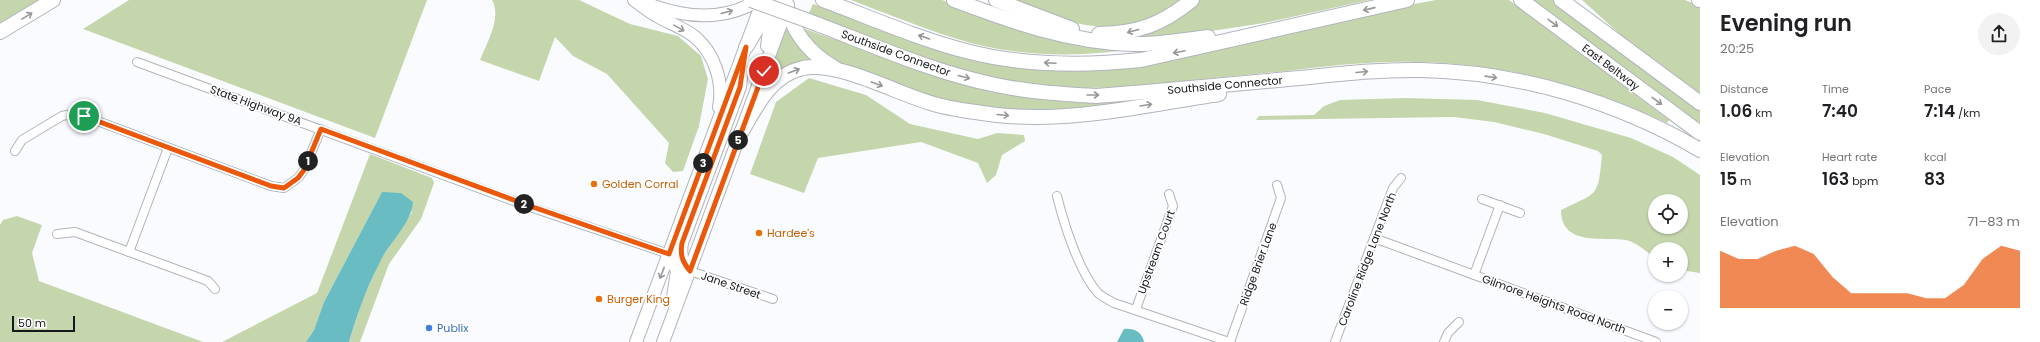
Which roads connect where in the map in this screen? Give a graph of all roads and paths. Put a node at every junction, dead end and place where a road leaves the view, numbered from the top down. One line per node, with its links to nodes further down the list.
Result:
1 (54, 0): 17 (highway, one-way to 1)
2 (635, 0): 4 (main road, one-way to 4); 28 (main road, one-way to 28)
3 (751, 0): 24 (highway, Southside Connector, one-way to 24, bridge)
4 (759, 0)
5 (823, 0): 18 (highway, one-way to 5)
6 (954, 0): 18 (highway)
7 (973, 0): 16 (highway)
8 (996, 0): 16 (highway)
9 (1192, 0): 16 (highway, one-way to 16)
10 (1407, 0): 18 (highway, one-way to 18)
11 (1521, 0): 29 (highway, East Beltway, one-way to 29)
12 (1561, 0): 20 (highway)
13 (1576, 0): 20 (highway)
14 (786, 2): 15 (highway); 22 (main road); 23 (highway)
15 (769, 3): 19 (highway); 22 (main road)
16 (1072, 29)
17 (0, 32)
18 (1244, 37)
19 (746, 47): 28 (main road); 44 (main road)
20 (1626, 49): 25 (highway)
21 (138, 62): 26 (street, State Highway 9A)
22 (764, 71): 27 (main road)
23 (841, 71): 24 (highway, one-way to 24); 27 (highway, one-way to 23)
24 (1334, 75): 31 (highway, Southside Connector, one-way to 31)
25 (1700, 103)
26 (321, 129): 30 (street); 43 (street, State Highway 9A)
27 (742, 131): 44 (main road)
28 (714, 133): 43 (main road)
29 (1700, 134)
30 (168, 148): 32 (street); 42 (street)
31 (1700, 150)
32 (15, 151)
33 (1401, 178): 41 (street, Caroline Ridge Lane North)
34 (1277, 185): 52 (street, Ridge Brier Lane)
35 (1169, 194): 48 (street, Upstream Court)
36 (1057, 196): 48 (street)
37 (1482, 199): 38 (street)
38 (1500, 205): 39 (street); 45 (street)
39 (1520, 213)
40 (57, 234): 42 (street)
41 (1374, 238): 45 (street, Gilmore Heights Road North); 53 (street, Caroline Ridge Lane North)
42 (129, 252): 46 (street)
43 (669, 254): 50 (main road, one-way to 50); 51 (main road)
44 (690, 271): 47 (street, Jane Street); 51 (main road)
45 (1474, 275): 55 (street, Gilmore Heights Road North)
46 (215, 289)
47 (773, 299)
48 (1136, 309): 52 (street)
49 (1459, 322): 54 (street)
50 (636, 342)
51 (662, 342)
52 (1229, 342)
53 (1336, 342)
54 (1444, 342)
55 (1656, 342)

